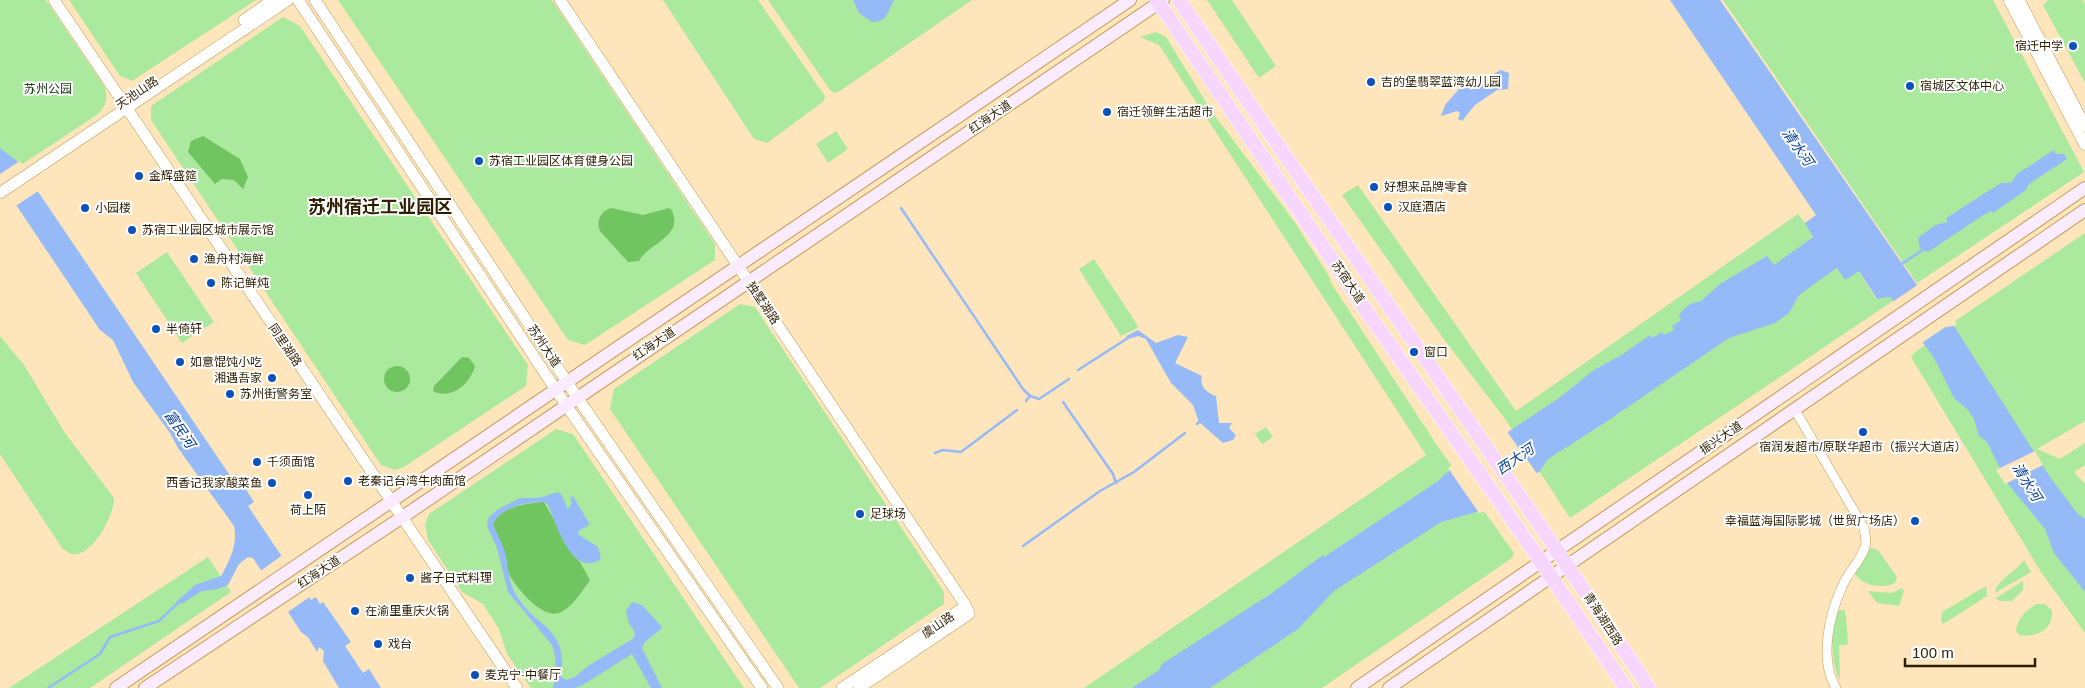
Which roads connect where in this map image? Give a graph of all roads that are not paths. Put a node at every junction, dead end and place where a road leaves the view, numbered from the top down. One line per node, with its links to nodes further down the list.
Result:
1 (54, 0): 12 (street, 同里湖路)
2 (273, 0): 12 (street, 天池山路)
3 (288, 0): 12 (street, 天池山路)
4 (298, 0): 25 (street, 苏州大道)
5 (315, 0): 24 (street, 苏州大道)
6 (560, 0): 22 (street, 独墅湖路)
7 (1130, 0): 22 (main road, 红海大道)
8 (1179, 0): 31 (main road, 苏宿大道)
9 (2009, 0): 14 (street)
10 (2019, 0): 13 (street)
11 (1160, 1): 23 (main road, 红海大道); 32 (main road, 苏宿大道)
12 (125, 106): 15 (street, 天池山路); 29 (street, 同里湖路)
13 (2085, 126)
14 (2085, 145)
15 (39, 163): 16 (street, 天池山路); 18 (street)
16 (0, 186)
17 (2085, 188): 20 (main road, 振兴大道)
18 (0, 194)
19 (2085, 210): 21 (main road, 振兴大道)
20 (2052, 211): 21 (main road); 31 (main road, 振兴大道)
21 (2062, 226): 28 (main road, 振兴大道)
22 (738, 266): 23 (street, 独墅湖路); 24 (main road, 红海大道)
23 (748, 280): 26 (main road, 红海大道); 35 (street, 独墅湖路)
24 (567, 382): 25 (main road, 红海大道); 26 (street, 苏州大道)
25 (556, 390): 27 (street, 苏州大道); 29 (main road, 红海大道)
26 (577, 397): 27 (main road, 红海大道); 40 (street, 苏州大道)
27 (566, 405): 30 (main road, 红海大道); 39 (street, 苏州大道)
28 (1795, 410): 33 (main road, 振兴大道); 47 (street)
29 (390, 503): 30 (street, 同里湖路); 36 (main road, 红海大道)
30 (401, 518): 37 (main road, 红海大道); 38 (street, 同里湖路)
31 (1558, 550): 32 (main road, 振兴大道); 33 (main road, 青海湖西路)
32 (1541, 562): 34 (main road, 青海湖西路); 43 (main road, 振兴大道)
33 (1568, 566): 34 (main road, 振兴大道); 46 (main road, 青海湖西路)
34 (1551, 578): 44 (main road, 振兴大道); 45 (main road, 青海湖西路)
35 (966, 606): 41 (street, 虞山路); 42 (street, 虞山路)
36 (116, 688)
37 (145, 688)
38 (517, 688)
39 (762, 688)
40 (778, 688)
41 (842, 688)
42 (859, 688)
43 (1358, 688)
44 (1389, 688)
45 (1626, 688)
46 (1649, 688)
47 (1836, 688)

